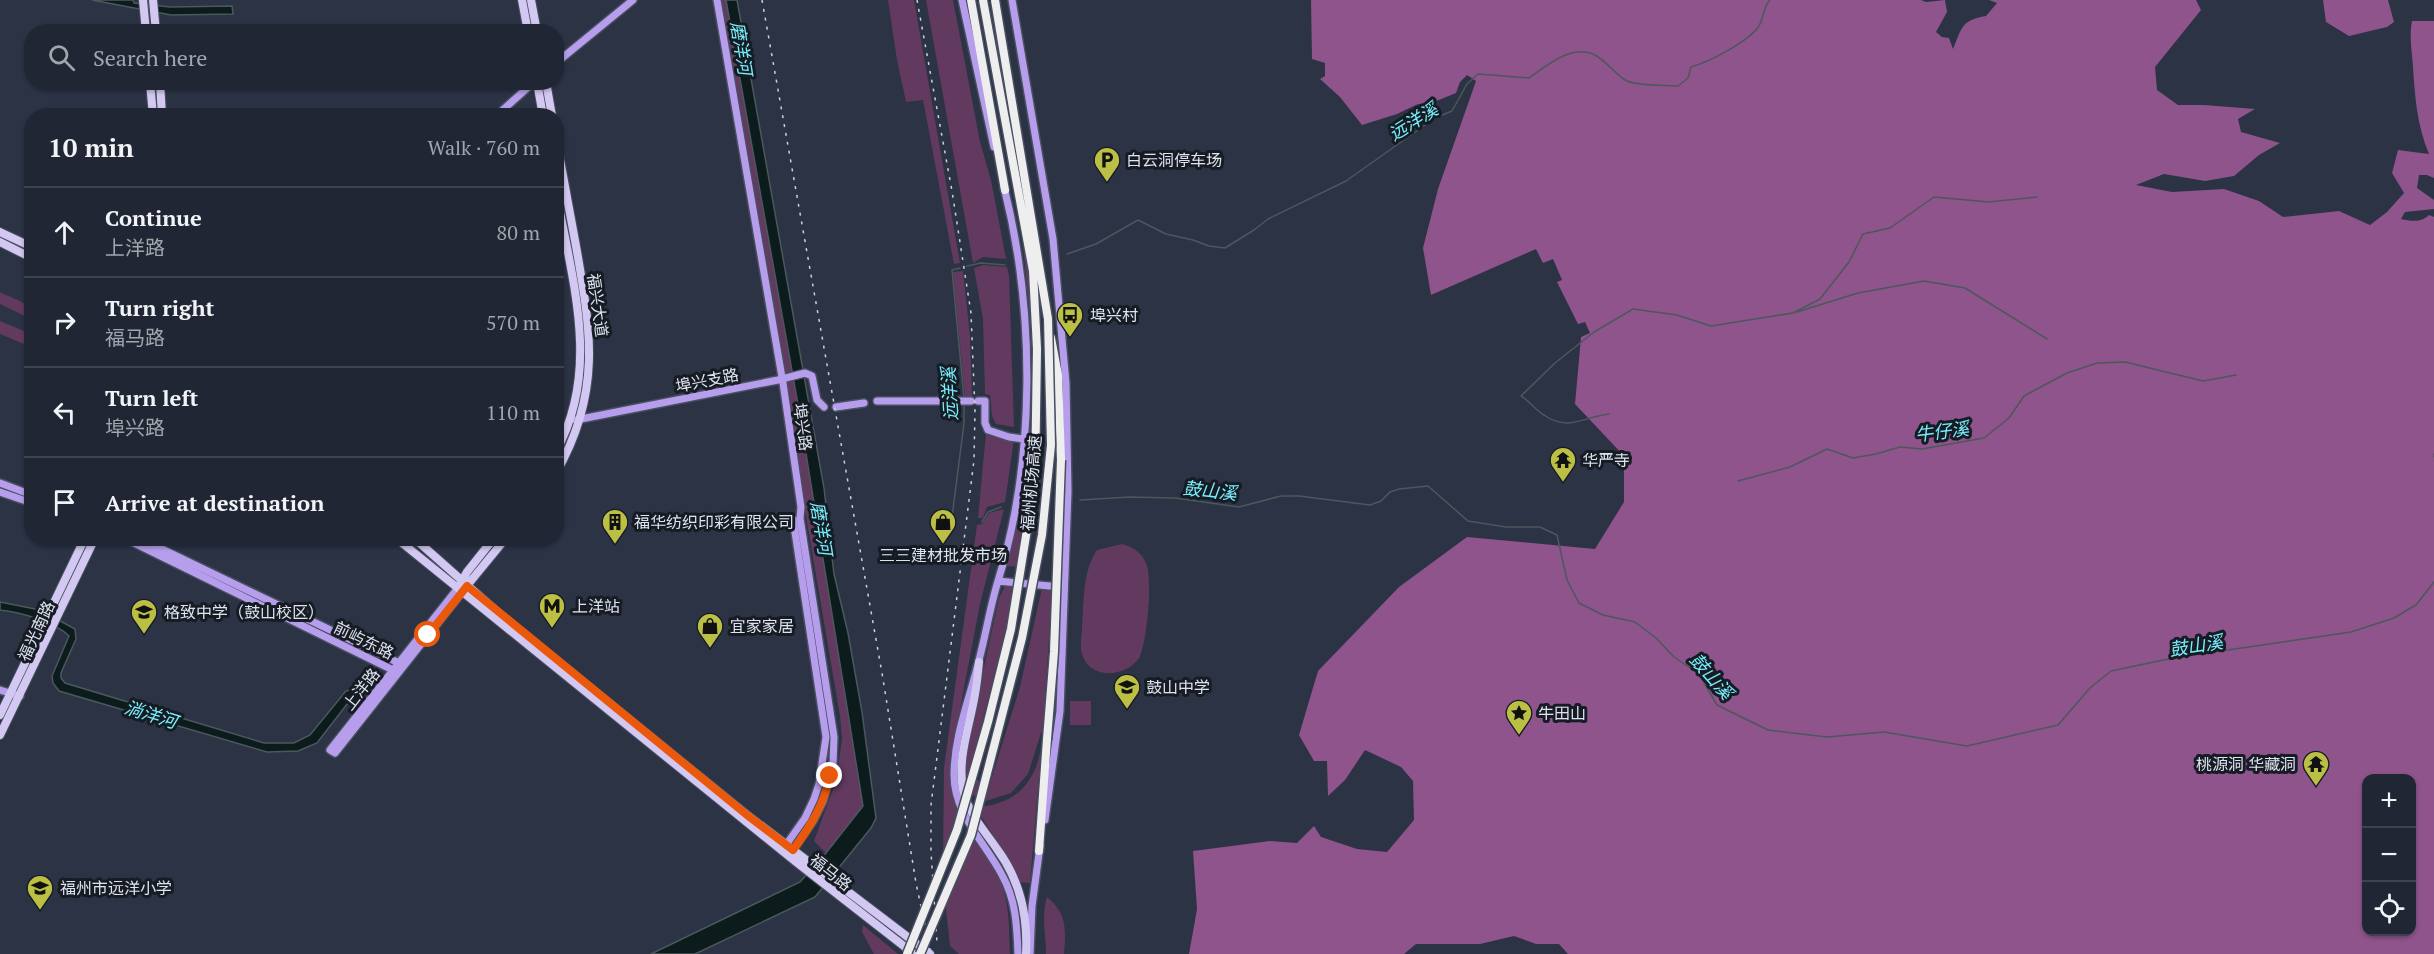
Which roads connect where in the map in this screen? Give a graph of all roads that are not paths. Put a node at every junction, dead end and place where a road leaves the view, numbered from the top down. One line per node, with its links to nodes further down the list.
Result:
1 (143, 0): 12 (main road)
2 (522, 0): 14 (main road)
3 (531, 0): 15 (main road)
4 (633, 0): 16 (main road)
5 (717, 0): 35 (main road, 埠兴路)
6 (962, 0): 28 (main road)
7 (971, 0): 28 (highway)
8 (983, 0): 75 (highway, 福州机场高速, bridge)
9 (994, 0): 34 (highway, 福州机场高速, bridge)
10 (1012, 0): 60 (main road)
11 (153, 1): 13 (main road)
12 (145, 24)
13 (155, 24)
14 (526, 24)
15 (536, 24)
16 (564, 56)
17 (151, 90): 22 (main road)
18 (160, 90): 23 (main road)
19 (527, 90): 24 (main road)
20 (538, 90): 25 (main road)
21 (547, 90): 26 (main road)
22 (152, 108)
23 (162, 108)
24 (505, 108)
25 (541, 108)
26 (551, 108)
27 (564, 183): 40 (main road, 福兴大道)
28 (1005, 190): 43 (main road)
29 (0, 232): 32 (main road)
30 (564, 238): 41 (main road, 福兴大道)
31 (0, 242): 33 (main road)
32 (24, 244)
33 (24, 254)
34 (1048, 319): 72 (highway, bridge); 77 (highway, 福州机场高速, bridge)
35 (782, 378): 39 (main road, 埠兴支路); 40 (main road, 埠兴支路); 49 (main road, 埠兴路)
36 (877, 401): 43 (main road)
37 (864, 403): 38 (main road)
38 (836, 406)
39 (824, 407)
40 (580, 419): 41 (main road, 埠兴支路); 44 (main road, 福兴大道)
41 (570, 420): 42 (main road, 福兴大道)
42 (564, 433)
43 (1024, 439): 58 (main road)
44 (564, 458)
45 (0, 483): 47 (main road)
46 (0, 492): 48 (main road)
47 (24, 492)
48 (24, 500)
49 (797, 518): 70 (main road, 埠兴路); 71 (main road, 埠兴路)
50 (81, 546): 65 (main road, 福光南路)
51 (91, 546): 66 (main road, 福光南路)
52 (140, 546): 63 (main road, 前屿东路)
53 (156, 546): 62 (main road, 前屿东路)
54 (407, 546): 59 (main road, 福马路)
55 (422, 546): 59 (main road, 福马路)
56 (488, 546): 59 (main road)
57 (499, 546): 59 (main road)
58 (998, 581): 60 (main road); 61 (main road)
59 (462, 587): 62 (main road, 上洋路); 70 (main road, 福马路); 73 (main road, 福马路)
60 (1065, 588): 72 (main road)
61 (979, 662): 79 (main road); 80 (main road)
62 (401, 664): 63 (main road, 上洋路)
63 (396, 671): 69 (main road, 上洋路)
64 (0, 690): 65 (main road)
65 (10, 693): 66 (main road); 67 (main road, 福光南路)
66 (20, 696): 68 (main road, 福光南路)
67 (0, 715)
68 (0, 735)
69 (332, 752)
70 (786, 844): 71 (main road, 福马路)
71 (793, 850): 73 (main road, 福马路)
72 (1039, 851): 80 (main road)
73 (808, 866): 74 (main road, 福马路)
74 (828, 882): 76 (main road, 福马路); 78 (main road, 福马路)
75 (908, 954)
76 (914, 954)
77 (920, 954)
78 (930, 954)
79 (1018, 954)
80 (1028, 954)

